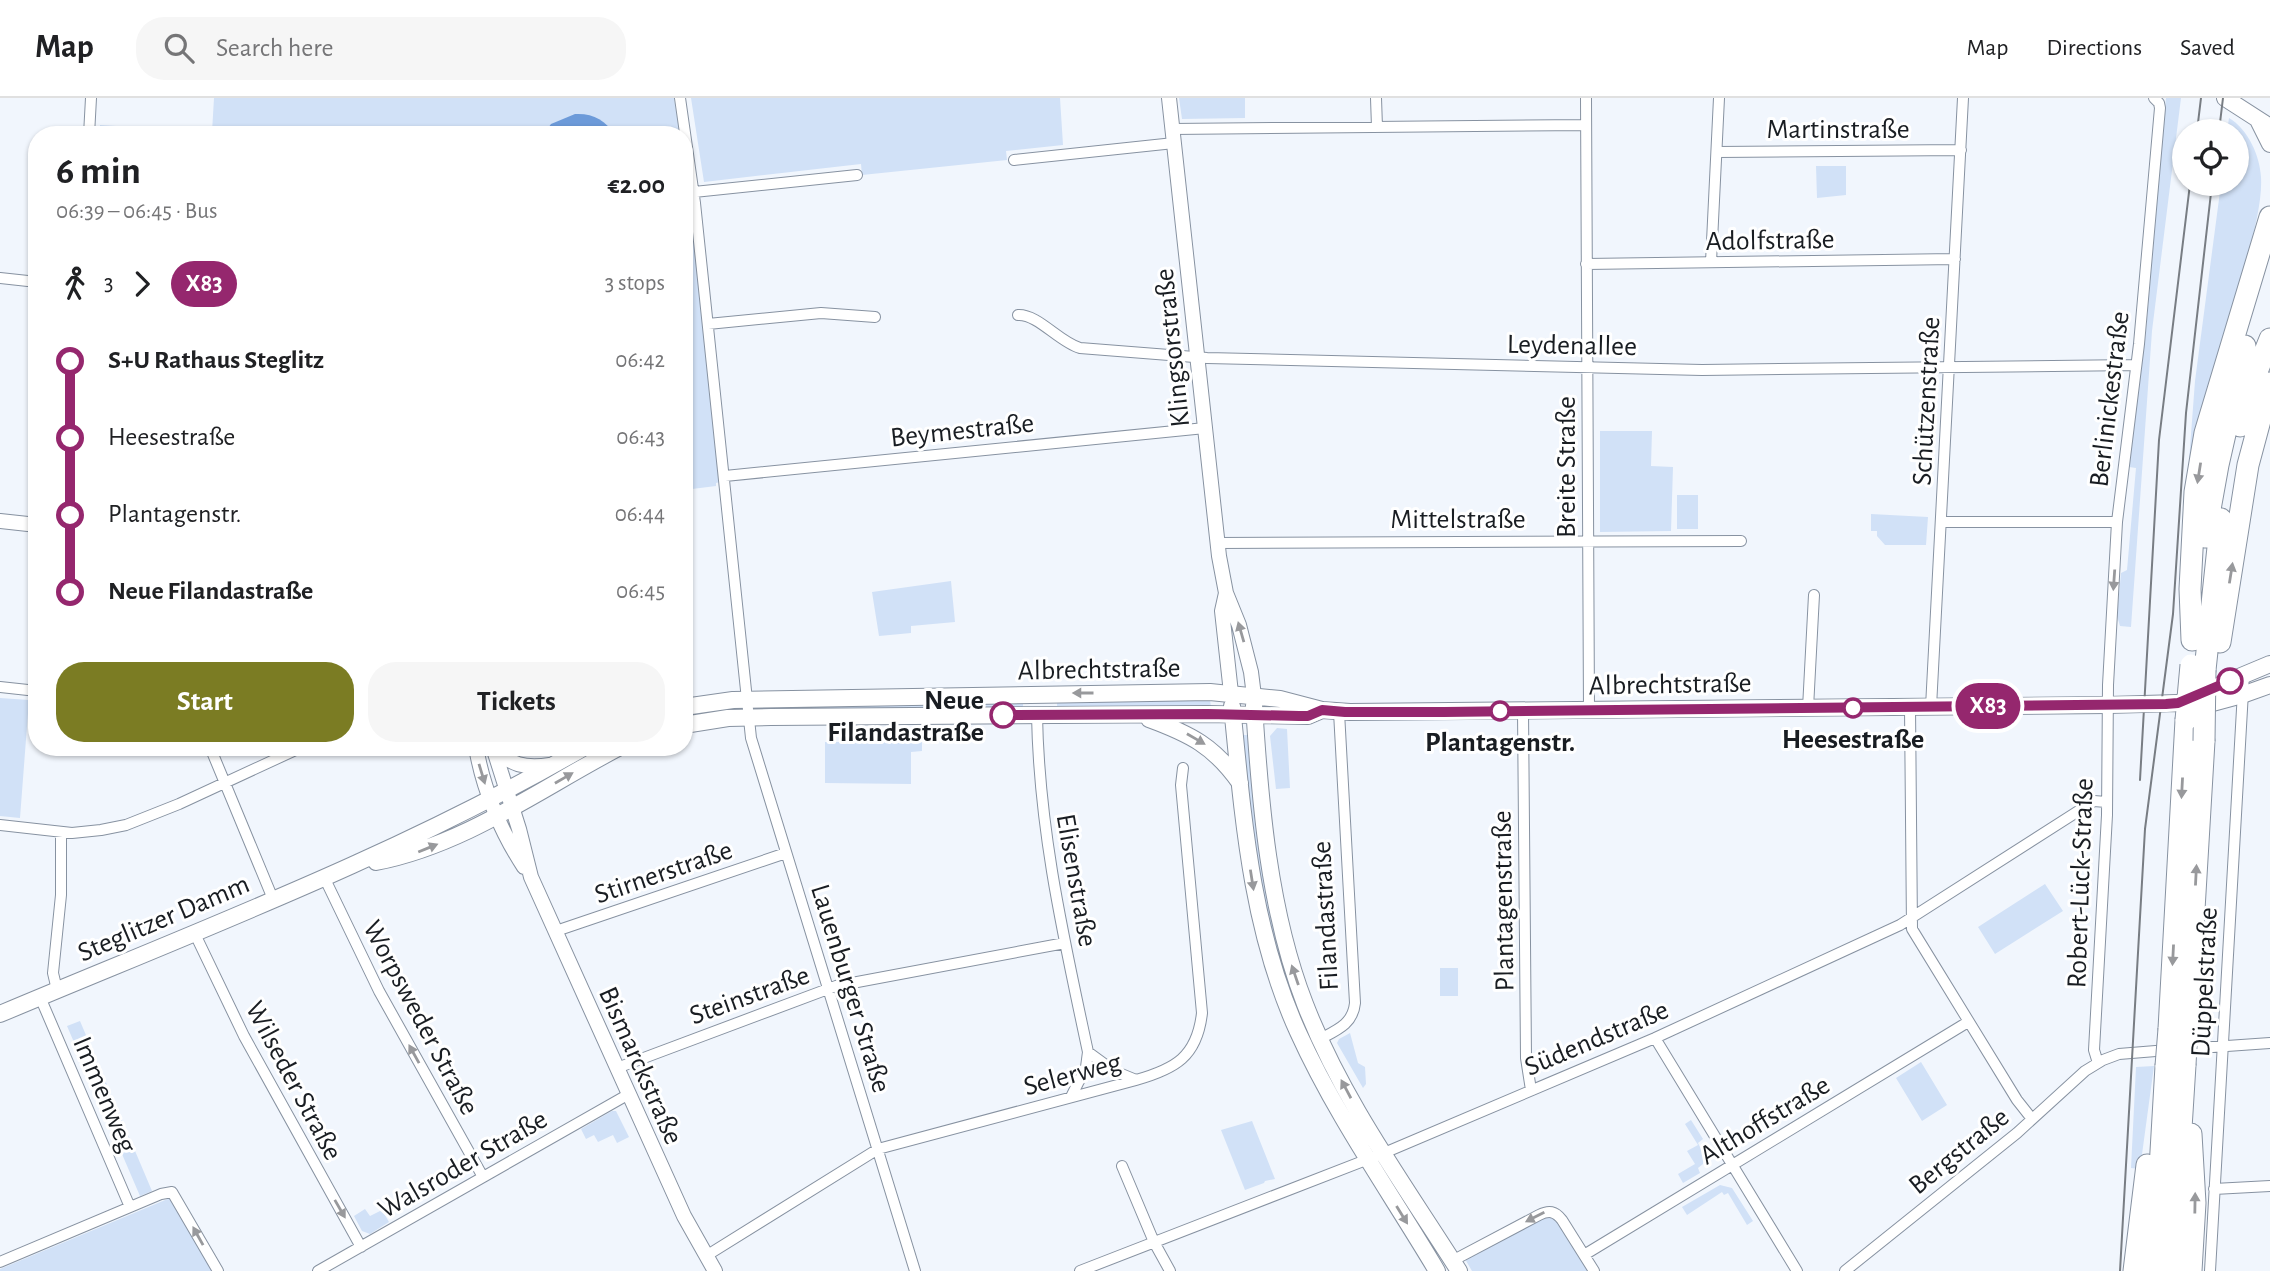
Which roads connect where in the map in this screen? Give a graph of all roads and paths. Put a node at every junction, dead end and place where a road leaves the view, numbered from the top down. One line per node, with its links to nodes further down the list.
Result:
1 (92, 98): 12 (street)
2 (680, 98): 13 (street, Lauenburger Straße)
3 (1169, 98): 15 (street, Klingsorstraße)
4 (1376, 98): 14 (street)
5 (1586, 98): 11 (street, Breite Straße)
6 (1719, 98): 18 (street)
7 (1963, 98): 17 (street, Schützenstraße)
8 (2225, 98): 10 (main road)
9 (2154, 99): 35 (street, Berlinickestraße)
10 (2263, 122): 16 (main road)
11 (1586, 125): 14 (street); 27 (street, Breite Straße)
12 (90, 126)
13 (684, 126)
14 (1377, 127): 15 (street)
15 (1173, 136): 19 (street); 34 (street, Klingsorstraße)
16 (2270, 144)
17 (1961, 150): 18 (street, Martinstraße); 25 (street, Schützenstraße)
18 (1717, 152): 26 (street)
19 (1014, 160)
20 (857, 175): 22 (street)
21 (693, 185): 22 (street, Lauenburger Straße)
22 (694, 192): 32 (street, Lauenburger Straße)
23 (2270, 217): 51 (highway, one-way to 51)
24 (2270, 256): 40 (highway)
25 (1955, 259): 26 (street, Adolfstraße); 37 (street, Schützenstraße)
26 (1711, 262): 27 (street, Adolfstraße)
27 (1586, 264): 36 (street, Breite Straße)
28 (0, 278): 29 (street)
29 (28, 281)
30 (1018, 315): 34 (street, Leydenallee)
31 (875, 317): 32 (street)
32 (708, 324): 41 (street, Lauenburger Straße)
33 (2270, 339): 40 (highway)
34 (1197, 358): 36 (street, Leydenallee); 39 (street, Klingsorstraße)
35 (2135, 365): 37 (street, Leydenallee); 44 (street, Berlinickestraße)
36 (1587, 368): 37 (street, Leydenallee); 46 (street, Breite Straße)
37 (1949, 368): 43 (street, Schützenstraße)
38 (2270, 383): 40 (highway)
39 (1205, 428): 41 (street, Beymestraße); 48 (street, Klingsorstraße)
40 (2232, 468): 51 (highway); 111 (highway, one-way to 40, bridge)
41 (725, 476): 61 (street, Lauenburger Straße)
42 (0, 521): 45 (street)
43 (1942, 522): 44 (street); 66 (street, Schützenstraße)
44 (2117, 522): 64 (street, Berlinickestraße, one-way to 64)
45 (28, 524)
46 (1588, 541): 47 (street, Mittelstraße); 48 (street, Mittelstraße); 69 (street, Breite Straße)
47 (1741, 541)
48 (1217, 543): 49 (street, Klingsorstraße)
49 (1226, 593): 57 (street, Klingsorstraße); 60 (street, Klingsorstraße, one-way to 49)
50 (1814, 595): 67 (street)
51 (2192, 640): 111 (highway, one-way to 111, bridge)
52 (2270, 664): 53 (main road, Albrechtstraße)
53 (2237, 677): 59 (street, Düppelstraße); 62 (main road, Albrechtstraße)
54 (2270, 684): 59 (main road, Albrechtstraße)
55 (0, 687): 56 (street)
56 (28, 690)
57 (1231, 693): 58 (main road, Albrechtstraße, one-way to 58); 60 (main road, Albrechtstraße); 74 (main road)
58 (1027, 694): 61 (main road, Albrechtstraße); 72 (main road)
59 (2242, 695): 62 (main road, Albrechtstraße); 108 (street, Düppelstraße)
60 (1254, 696): 68 (main road, Albrechtstraße); 75 (main road)
61 (748, 700): 63 (main road); 76 (street, Lauenburger Straße)
62 (2178, 703): 64 (main road, Albrechtstraße)
63 (693, 705)
64 (2108, 705): 66 (main road, Albrechtstraße); 89 (street, Robert-Lück-Straße)
65 (1910, 707): 66 (main road, Albrechtstraße); 67 (main road, Albrechtstraße); 96 (street)
66 (1931, 707)
67 (1808, 708): 69 (main road, Albrechtstraße)
68 (1322, 710): 71 (main road, Albrechtstraße); 75 (main road, Albrechtstraße)
69 (1589, 710): 70 (main road, Albrechtstraße)
70 (1523, 711): 71 (main road, Albrechtstraße); 114 (street, Plantagenstraße)
71 (1339, 712): 106 (street, Filandastraße)
72 (1032, 715): 73 (main road, Albrechtstraße); 76 (main road, Albrechtstraße); 99 (street, Elisenstraße)
73 (1136, 715): 74 (main road, Albrechtstraße); 88 (main road, one-way to 88)
74 (1233, 715): 75 (main road, Albrechtstraße); 88 (main road)
75 (1255, 715): 106 (main road, one-way to 75)
76 (750, 718): 77 (main road); 93 (street, Lauenburger Straße)
77 (693, 724)
78 (214, 756): 87 (street)
79 (282, 756): 87 (street)
80 (480, 756): 90 (street, Bismarckstraße, one-way to 90)
81 (494, 756): 90 (street, Bismarckstraße)
82 (502, 756): 85 (street)
83 (570, 756): 85 (main road, Steglitzer Damm)
84 (601, 756): 90 (main road, Steglitzer Damm, one-way to 84)
85 (558, 763): 90 (main road, Steglitzer Damm)
86 (1183, 768): 113 (street, Selerweg)
87 (224, 782): 92 (street); 95 (street)
88 (1241, 785): 121 (main road, Filandastraße, one-way to 121)
89 (2106, 802): 96 (street, Südendstraße); 110 (street, Robert-Lück-Straße)
90 (502, 803): 94 (main road, Steglitzer Damm); 97 (street, Bismarckstraße)
91 (0, 825): 92 (street)
92 (61, 832): 101 (street)
93 (786, 853): 97 (street, Stirnerstraße); 100 (street, Lauenburger Straße)
94 (324, 877): 95 (main road, Steglitzer Damm); 124 (street, Worpsweder Straße, one-way to 94)
95 (273, 899): 98 (main road, Steglitzer Damm)
96 (1912, 918): 104 (street); 105 (street, Südendstraße)
97 (555, 931): 112 (street, Bismarckstraße)
98 (194, 932): 101 (main road, Steglitzer Damm); 129 (street, Wilseder Straße, one-way to 129)
99 (1065, 943): 100 (street, Steinstraße); 109 (street, Elisenstraße)
100 (828, 989): 112 (street, Steinstraße); 119 (street, Lauenburger Straße)
101 (57, 990): 102 (main road, Steglitzer Damm)
102 (40, 997): 103 (main road, Steglitzer Damm); 127 (street, Immenweg)
103 (0, 1014)
104 (1968, 1022): 118 (street); 122 (street, Althoffstraße)
105 (1655, 1038): 114 (street, Südendstraße); 122 (street)
106 (1320, 1039): 120 (main road, one-way to 106)
107 (2270, 1043): 108 (street)
108 (2223, 1046): 110 (street); 126 (street, Düppelstraße)
109 (1088, 1052): 113 (street); 117 (street)
110 (2098, 1063): 118 (street, Bergstraße)
111 (2176, 1065): 116 (highway)
112 (617, 1068): 115 (street, Bismarckstraße)
113 (1136, 1080): 117 (street, Selerweg)
114 (1531, 1090): 120 (street, Südendstraße)
115 (629, 1094): 124 (street, Walsroder Straße); 131 (street, Bismarckstraße)
116 (2173, 1096): 144 (highway); 145 (highway); 146 (highway); 147 (highway, one-way to 116)
117 (1071, 1097): 119 (street, Selerweg)
118 (2032, 1119): 143 (street, Bergstraße)
119 (878, 1149): 131 (street, Selerweg); 137 (street, Lauenburger Straße)
120 (1384, 1153): 121 (street, Südendstraße); 133 (main road)
121 (1368, 1159): 128 (street, Südendstraße); 140 (main road, Filandastraße, one-way to 140)
122 (1732, 1165): 130 (street, Althoffstraße); 142 (street)
123 (1122, 1166): 128 (street)
124 (483, 1177): 129 (street, Walsroder Straße)
125 (2270, 1186): 126 (street)
126 (2214, 1189): 148 (street, Düppelstraße)
127 (130, 1208): 132 (street); 134 (street, one-way to 127)
128 (1154, 1242): 138 (street, Südendstraße); 139 (street)
129 (361, 1247): 135 (street, Walsroder Straße)
130 (1584, 1255): 133 (street, one-way to 133); 141 (street)
131 (706, 1256): 136 (street, Bismarckstraße)
132 (0, 1262)
133 (1455, 1266)
134 (218, 1271)
135 (318, 1271)
136 (715, 1271)
137 (915, 1271)
138 (1080, 1271)
139 (1170, 1271)
140 (1437, 1271)
141 (1594, 1271)
142 (1797, 1271)
143 (1845, 1271)
144 (2134, 1271)
145 (2154, 1271)
146 (2172, 1271)
147 (2191, 1271)
148 (2210, 1271)

